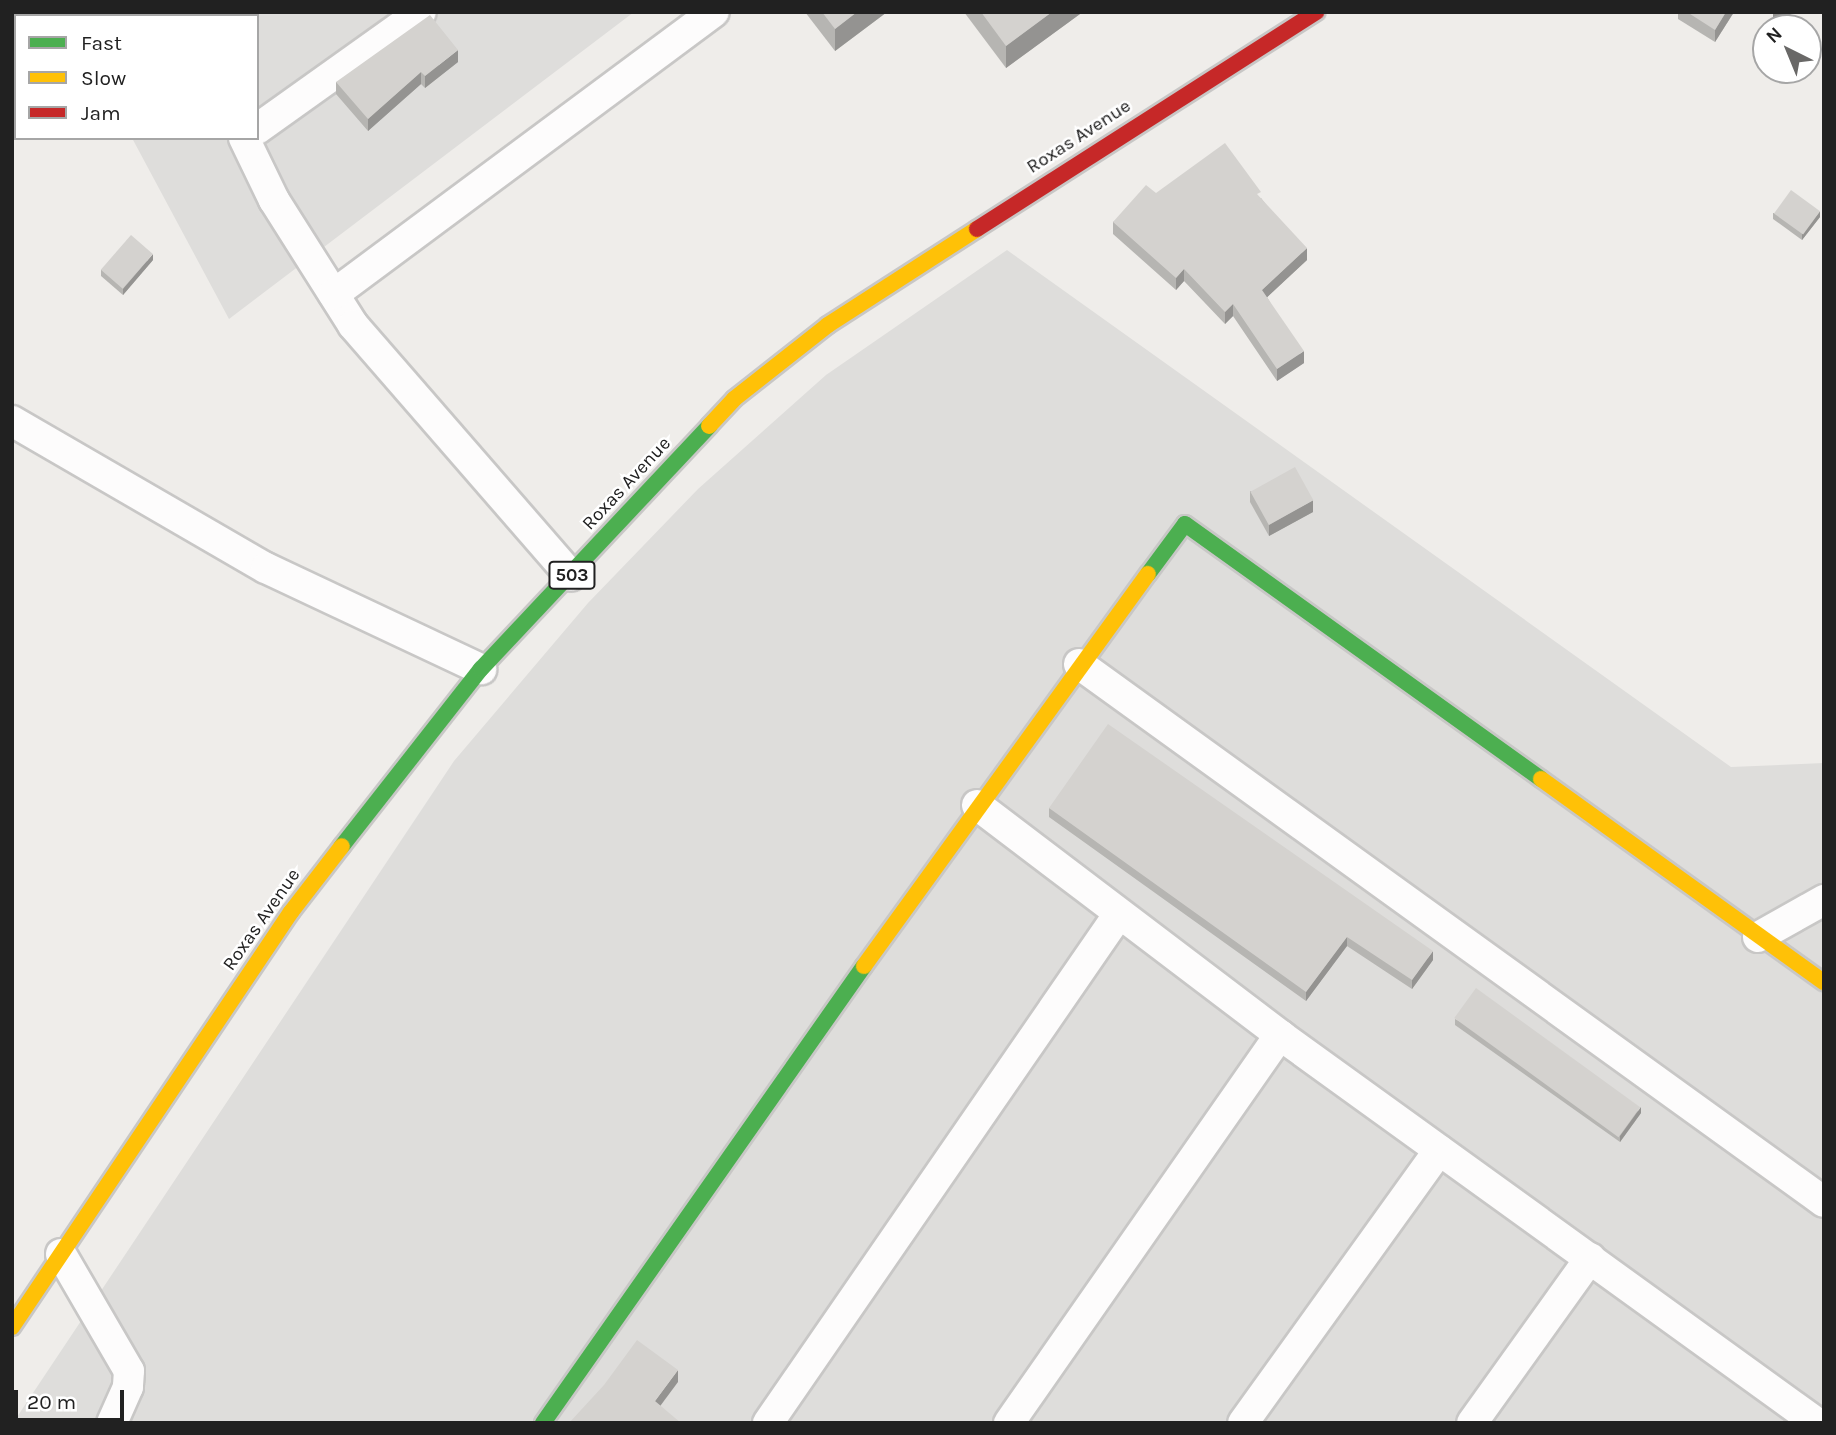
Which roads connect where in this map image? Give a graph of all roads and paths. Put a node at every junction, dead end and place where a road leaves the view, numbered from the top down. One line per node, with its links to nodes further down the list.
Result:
1 (421, 12): 4 (street)
2 (714, 12): 6 (street)
3 (1307, 14): 8 (street, Roxas Avenue / 503)
4 (259, 129)
5 (245, 140): 6 (street)
6 (334, 294): 8 (street)
7 (12, 421): 10 (street)
8 (571, 576): 10 (street, Roxas Avenue / 503)
9 (1079, 664): 11 (street); 14 (street); 18 (street)
10 (481, 669): 19 (street, Roxas Avenue / 503)
11 (977, 805): 13 (street); 23 (street)
12 (1824, 900): 14 (street)
13 (1118, 915): 16 (street); 24 (street)
14 (1758, 937): 15 (street)
15 (1824, 982)
16 (1280, 1035): 17 (street); 25 (street)
17 (1439, 1150): 20 (street); 26 (street)
18 (1824, 1202)
19 (61, 1254): 21 (street, Roxas Avenue / 503); 22 (street)
20 (1590, 1258): 27 (street); 28 (street)
21 (12, 1327)
22 (118, 1421)
23 (543, 1423)
24 (768, 1423)
25 (1009, 1423)
26 (1243, 1423)
27 (1472, 1423)
28 (1817, 1423)

